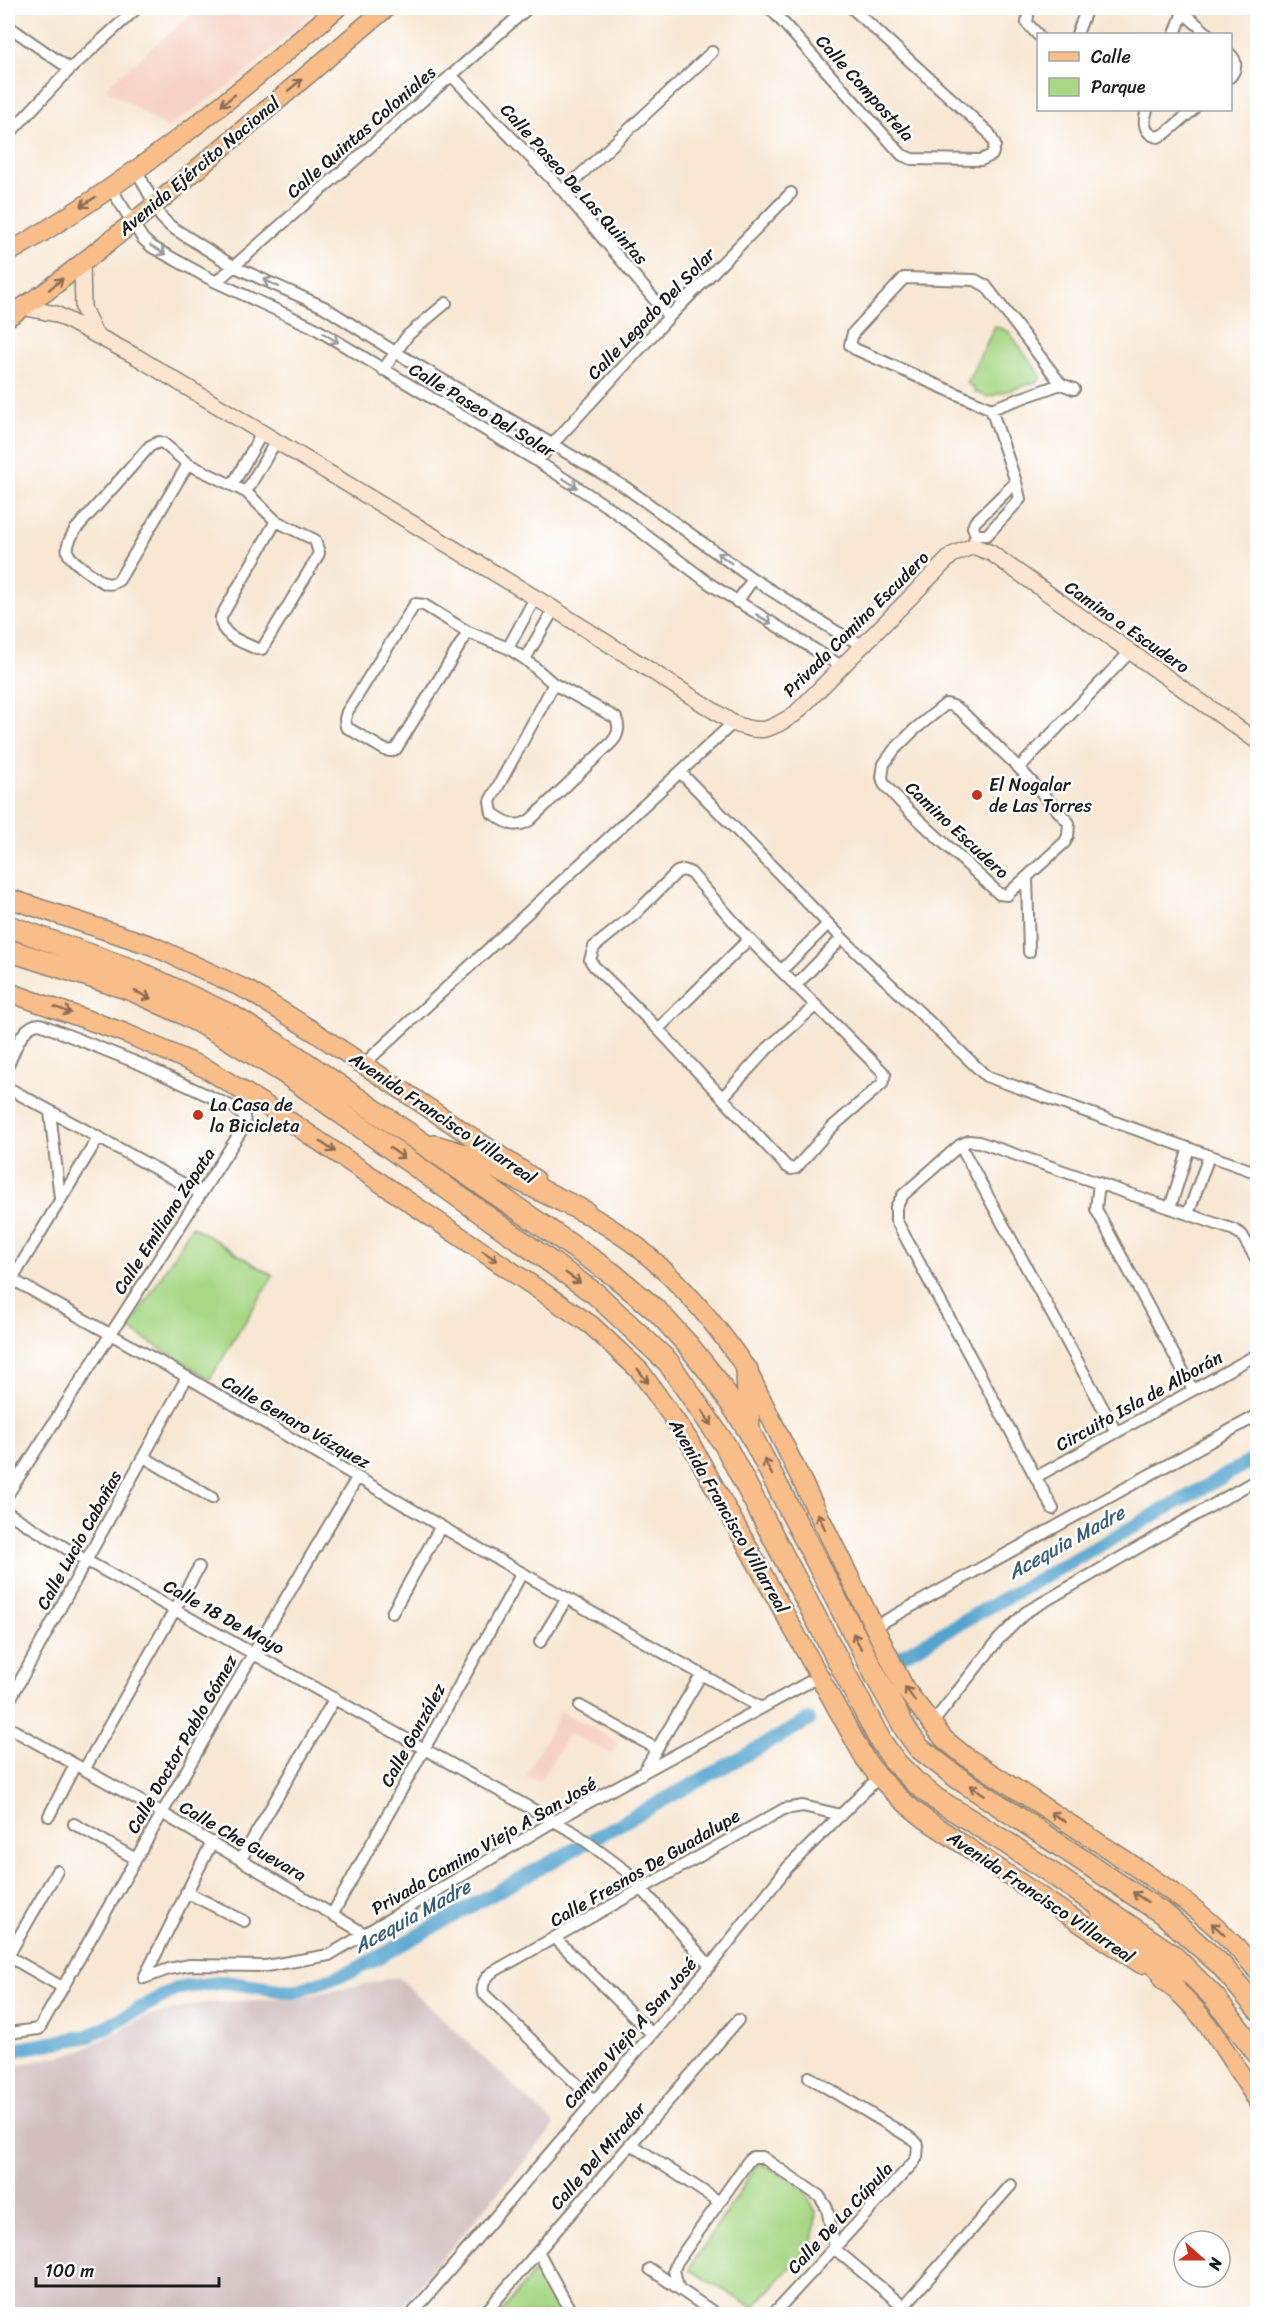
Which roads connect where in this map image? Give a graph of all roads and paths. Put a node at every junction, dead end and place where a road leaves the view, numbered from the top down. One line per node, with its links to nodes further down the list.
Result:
1 (137, 8): 10 (street)
2 (337, 8): 24 (main road, Avenida Ejército Nacional, one-way to 24)
3 (386, 8): 28 (main road, Avenida Ejército Nacional, one-way to 3)
4 (528, 8): 20 (street, Calle Quintas Coloniales)
5 (770, 8): 6 (street, Calle Compostela)
6 (852, 8)
7 (1029, 8): 15 (street)
8 (1087, 8): 12 (street)
9 (1181, 10): 13 (street); 14 (street)
10 (124, 11): 18 (street)
11 (8, 26): 18 (street)
12 (1077, 33)
13 (1175, 33)
14 (1207, 33)
15 (1037, 34)
16 (712, 52): 26 (street)
17 (1232, 57): 19 (street)
18 (70, 69): 23 (street)
19 (1232, 74)
20 (451, 75): 26 (street, Calle Paseo De Las Quintas); 32 (street, Calle Quintas Coloniales)
21 (1147, 111): 22 (street)
22 (1192, 111)
23 (8, 135)
24 (136, 169): 25 (main road, Avenida Ejército Nacional); 28 (street, Calle Paseo Del Solar)
25 (110, 187): 29 (street, Calle Paseo Del Solar); 30 (main road, Avenida Ejército Nacional, one-way to 30)
26 (563, 190): 36 (street, Calle Paseo De Las Quintas)
27 (791, 193): 36 (street, Calle Legado Del Solar)
28 (155, 205): 29 (main road, Avenida Ejército Nacional); 32 (street, Calle Paseo Del Solar)
29 (132, 223): 31 (main road, Avenida Ejército Nacional); 33 (street, Calle Paseo Del Solar, one-way to 33)
30 (8, 253)
31 (82, 263): 35 (main road, Avenida Ejército Nacional, one-way to 31); 37 (street)
32 (233, 266): 33 (street, Calle Quintas Coloniales); 38 (street, Calle Paseo Del Solar, one-way to 32)
33 (216, 282): 39 (street, Calle Paseo Del Solar, one-way to 39)
34 (446, 303): 38 (street)
35 (15, 312): 37 (street, Privada Camino Escudero)
36 (669, 317): 45 (street, Calle Legado Del Solar)
37 (95, 334): 43 (street, Privada Camino Escudero)
38 (395, 352): 39 (street); 45 (street, Calle Paseo Del Solar)
39 (383, 370): 46 (street, Calle Paseo Del Solar)
40 (1061, 384): 41 (street); 42 (street); 42 (street)
41 (1074, 389)
42 (991, 409): 48 (street)
43 (262, 433): 44 (street, Privada Camino Escudero); 49 (street)
44 (276, 441): 50 (street); 54 (street, Privada Camino Escudero)
45 (551, 444): 46 (street, Calle Legado Del Solar); 53 (street, Calle Paseo Del Solar, one-way to 45)
46 (537, 462): 55 (street, Calle Paseo Del Solar, one-way to 55)
47 (188, 464): 47 (street); 49 (street)
48 (1016, 482): 52 (street); 52 (street)
49 (233, 484): 50 (street)
50 (246, 492): 51 (street)
51 (276, 521): 51 (street)
52 (974, 541): 58 (street, Privada Camino Escudero); 60 (street, Camino a Escudero)
53 (753, 579): 55 (street); 58 (street, Calle Paseo Del Solar)
54 (536, 598): 56 (street, Privada Camino Escudero); 59 (street)
55 (737, 602): 62 (street, Calle Paseo Del Solar, one-way to 62)
56 (554, 609): 61 (street); 64 (street, Privada Camino Escudero)
57 (468, 632): 57 (street); 59 (street)
58 (862, 645): 62 (street, Privada Camino Escudero)
59 (508, 648): 61 (street)
60 (1129, 653): 65 (street, Camino a Escudero); 66 (street)
61 (525, 659): 63 (street)
62 (841, 666): 64 (street, Privada Camino Escudero)
63 (554, 684): 63 (street)
64 (733, 723): 67 (street)
65 (1257, 742)
66 (1018, 768): 68 (street, Camino Escudero); 68 (street, Camino Escudero)
67 (680, 772): 70 (street); 81 (street)
68 (1027, 877): 75 (street)
69 (8, 898): 81 (main road, Avenida Francisco Villarreal)
70 (828, 924): 72 (street); 76 (street)
71 (8, 926): 87 (highway, Avenida Francisco Villarreal)
72 (842, 938): 77 (street); 89 (street)
73 (749, 939): 76 (street); 80 (street); 80 (street)
74 (8, 950): 145 (highway, Avenida Francisco Villarreal, one-way to 145)
75 (1029, 952)
76 (781, 971): 77 (street)
77 (795, 986): 79 (street)
78 (8, 992): 127 (main road, Avenida Francisco Villarreal, one-way to 127)
79 (816, 1006): 84 (street); 84 (street)
80 (658, 1029): 84 (street)
81 (364, 1064): 96 (main road, Avenida Francisco Villarreal)
82 (8, 1065): 93 (street, Calle Emiliano Zapata)
83 (8, 1088): 85 (street)
84 (723, 1097)
85 (50, 1112): 86 (street); 94 (street)
86 (98, 1138): 93 (street); 94 (street)
87 (419, 1143): 96 (highway); 106 (highway, Avenida Francisco Villarreal)
88 (960, 1145): 92 (street); 107 (street); 109 (street)
89 (1190, 1148): 90 (street); 95 (street)
90 (1209, 1156): 91 (street); 97 (street)
91 (1257, 1173)
92 (1099, 1184): 95 (street); 104 (street)
93 (200, 1193): 100 (street, Calle Emiliano Zapata)
94 (60, 1198): 99 (street)
95 (1170, 1208): 97 (street)
96 (585, 1212): 102 (main road, Avenida Francisco Villarreal)
97 (1188, 1214): 98 (street)
98 (1257, 1262)
99 (9, 1281): 100 (street, Calle Genaro Vázquez)
100 (111, 1336): 103 (street, Calle Genaro Vázquez); 112 (street, Calle Emiliano Zapata)
101 (1257, 1354): 104 (street, Circuito Isla de Alborán)
102 (747, 1370): 106 (highway); 123 (main road, Avenida Francisco Villarreal, one-way to 102)
103 (187, 1377): 108 (street, Calle Lucio Cabañas); 110 (street, Calle Genaro Vázquez)
104 (1193, 1390): 107 (street, Circuito Isla de Alborán)
105 (1257, 1415): 123 (street)
106 (749, 1431): 160 (highway, Avenida Francisco Villarreal, one-way to 106)
107 (1116, 1432): 109 (street, Circuito Isla de Alborán)
108 (144, 1457): 113 (street, Calle Lucio Cabañas); 117 (street, Calle Lucio Cabañas)
109 (1036, 1477): 114 (street)
110 (357, 1478): 116 (street, Calle Genaro Vázquez); 125 (street, Calle Doctor Pablo Gómez)
111 (1257, 1479): 132 (street)
112 (8, 1494)
113 (212, 1498)
114 (1053, 1509)
115 (8, 1513): 117 (street, Calle 18 De Mayo)
116 (441, 1526): 119 (street, Calle Genaro Vázquez); 122 (street)
117 (87, 1561): 121 (street, Calle 18 De Mayo); 129 (street, Calle Lucio Cabañas)
118 (199, 1567): 121 (street)
119 (522, 1573): 120 (street, Calle Genaro Vázquez); 135 (street, Calle González)
120 (567, 1598): 124 (street); 126 (street, Calle Genaro Vázquez)
121 (174, 1608): 125 (street, Calle 18 De Mayo); 136 (street)
122 (392, 1613)
123 (874, 1628): 132 (main road, Avenida Francisco Villarreal, one-way to 123)
124 (540, 1642)
125 (254, 1652): 128 (street, Calle 18 De Mayo); 139 (street, Calle Doctor Pablo Gómez)
126 (701, 1675): 131 (street, Calle Genaro Vázquez); 134 (street)
127 (820, 1676): 131 (street, Privada Camino Viejo A San José); 138 (main road, Avenida Francisco Villarreal)
128 (334, 1698): 135 (street, Calle 18 De Mayo); 147 (street)
129 (8, 1703)
130 (580, 1707): 134 (street)
131 (761, 1708): 137 (street, Privada Camino Viejo A San José)
132 (932, 1725): 157 (main road, Avenida Francisco Villarreal, one-way to 132)
133 (8, 1727): 136 (street, Calle Che Guevara)
134 (657, 1749): 137 (street)
135 (424, 1750): 142 (street, Calle 18 De Mayo); 151 (street, Calle González)
136 (80, 1768): 139 (street, Calle Che Guevara); 141 (street)
137 (642, 1774): 142 (street, Privada Camino Viejo A San José)
138 (878, 1778): 140 (street, Camino Viejo A San José); 159 (main road, Avenida Francisco Villarreal)
139 (162, 1813): 144 (street, Calle Che Guevara); 146 (street, Calle Doctor Pablo Gómez)
140 (841, 1815): 149 (street, Calle Fresnos De Guadalupe); 156 (street, Camino Viejo A San José)
141 (49, 1816)
142 (556, 1820): 149 (street, Calle 18 De Mayo); 153 (street, Privada Camino Viejo A San José)
143 (74, 1824): 146 (street)
144 (212, 1842): 147 (street, Calle Che Guevara); 150 (street)
145 (1010, 1845): 159 (highway); 164 (highway, Avenida Francisco Villarreal)
146 (136, 1859): 158 (street, Calle Doctor Pablo Gómez)
147 (241, 1859): 151 (street, Calle Che Guevara)
148 (57, 1871): 155 (street)
149 (640, 1889): 154 (street, Calle Fresnos De Guadalupe); 156 (street, Calle 18 De Mayo)
150 (186, 1892): 152 (street); 153 (street, Privada Camino Viejo A San José)
151 (333, 1913): 153 (street, Calle Che Guevara)
152 (244, 1922)
153 (365, 1934)
154 (555, 1938): 163 (street); 166 (street, Calle Fresnos De Guadalupe)
155 (8, 1956): 158 (street)
156 (710, 1966): 163 (street, Camino Viejo A San José)
157 (1257, 1972)
158 (62, 1987): 162 (street, Calle Doctor Pablo Gómez)
159 (1174, 1987): 167 (main road, Avenida Francisco Villarreal)
160 (1257, 2009)
161 (738, 2020): 168 (street, Calle Del Mirador)
162 (8, 2033)
163 (652, 2034): 166 (street, Camino Viejo A San José)
164 (1257, 2054)
165 (808, 2077): 171 (street, Calle De La Cúpula)
166 (593, 2100): 176 (street, Camino Viejo A San José)
167 (1257, 2101)
168 (631, 2144): 170 (street); 172 (street, Calle Del Mirador)
169 (1011, 2185): 175 (street)
170 (718, 2201): 171 (street); 174 (street)
171 (835, 2249): 175 (street); 180 (street, Calle De La Cúpula)
172 (538, 2251): 177 (street, Calle Del Mirador); 178 (street)
173 (650, 2269): 174 (street)
174 (678, 2287): 179 (street)
175 (901, 2311)
176 (412, 2314)
177 (484, 2314)
178 (572, 2314)
179 (716, 2314)
180 (772, 2314)

